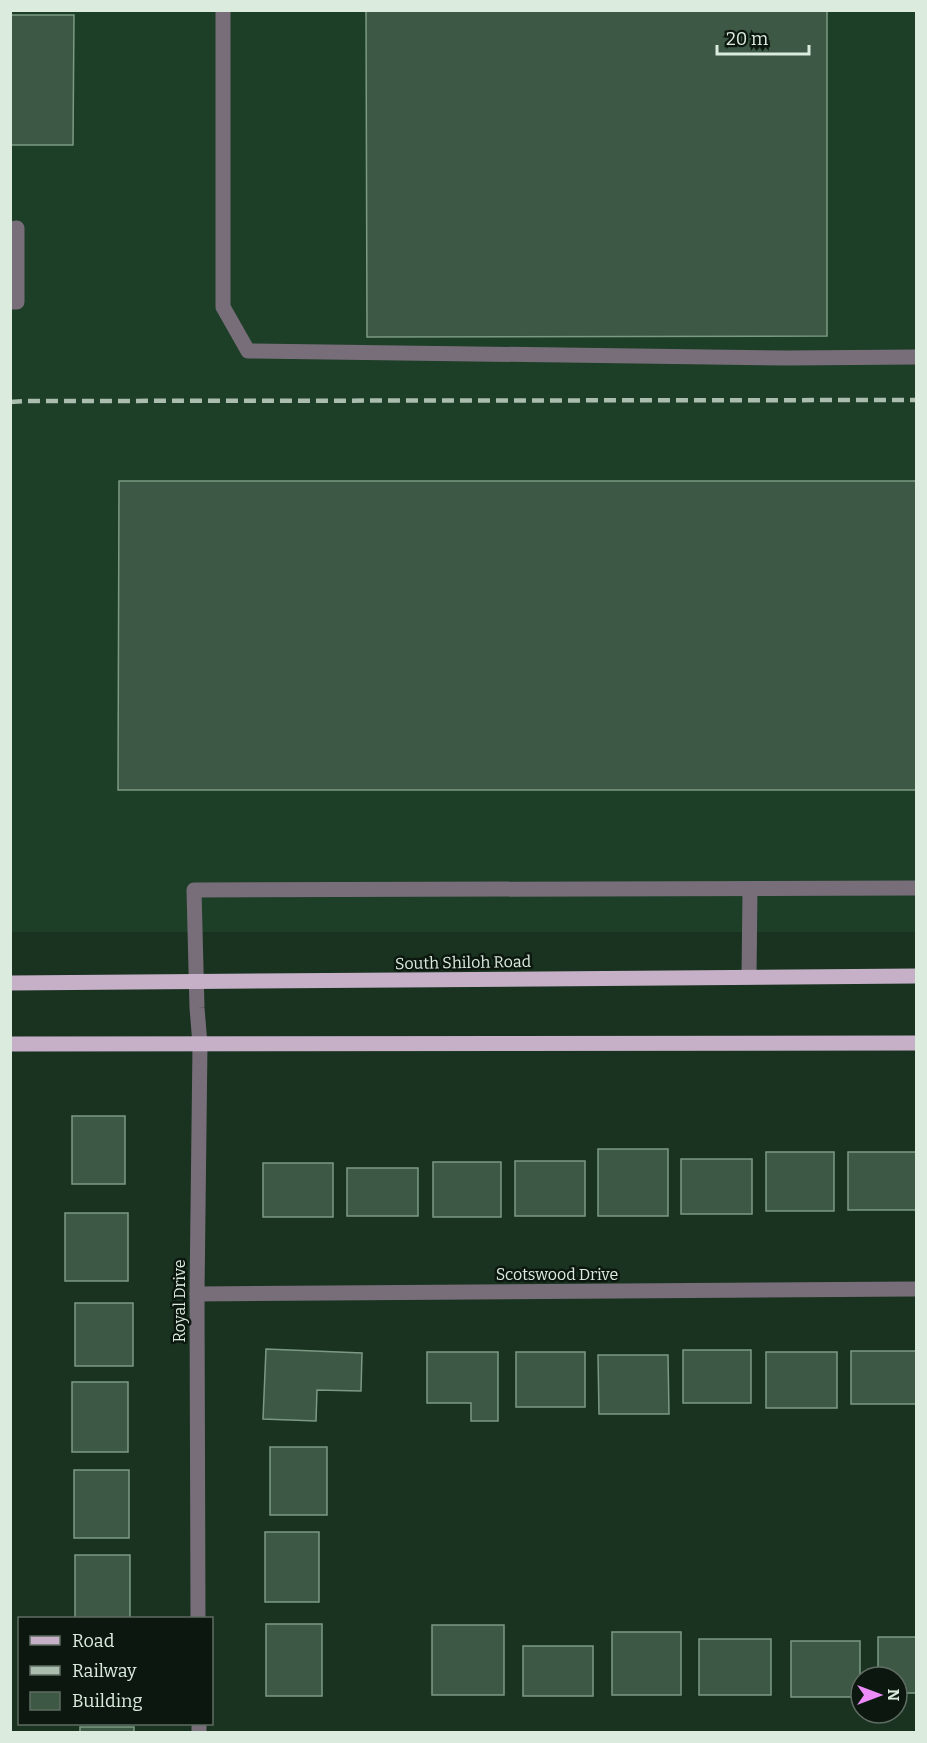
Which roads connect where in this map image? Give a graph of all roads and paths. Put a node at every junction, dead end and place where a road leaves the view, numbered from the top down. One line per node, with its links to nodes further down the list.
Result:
1 (223, 10): 4 (street)
2 (10, 229): 3 (street)
3 (10, 302)
4 (916, 357)
5 (916, 888): 6 (street)
6 (750, 889): 8 (street); 10 (street, Royal Drive)
7 (916, 976): 8 (main road, South Shiloh Road)
8 (749, 977): 10 (main road, South Shiloh Road)
9 (10, 983): 10 (main road, South Shiloh Road)
10 (198, 983): 13 (street, Royal Drive)
11 (916, 1043): 13 (main road)
12 (10, 1044): 13 (main road)
13 (200, 1044): 15 (street, Royal Drive)
14 (916, 1289): 15 (street, Scotswood Drive)
15 (197, 1294): 16 (street, Royal Drive)
16 (198, 1617)

